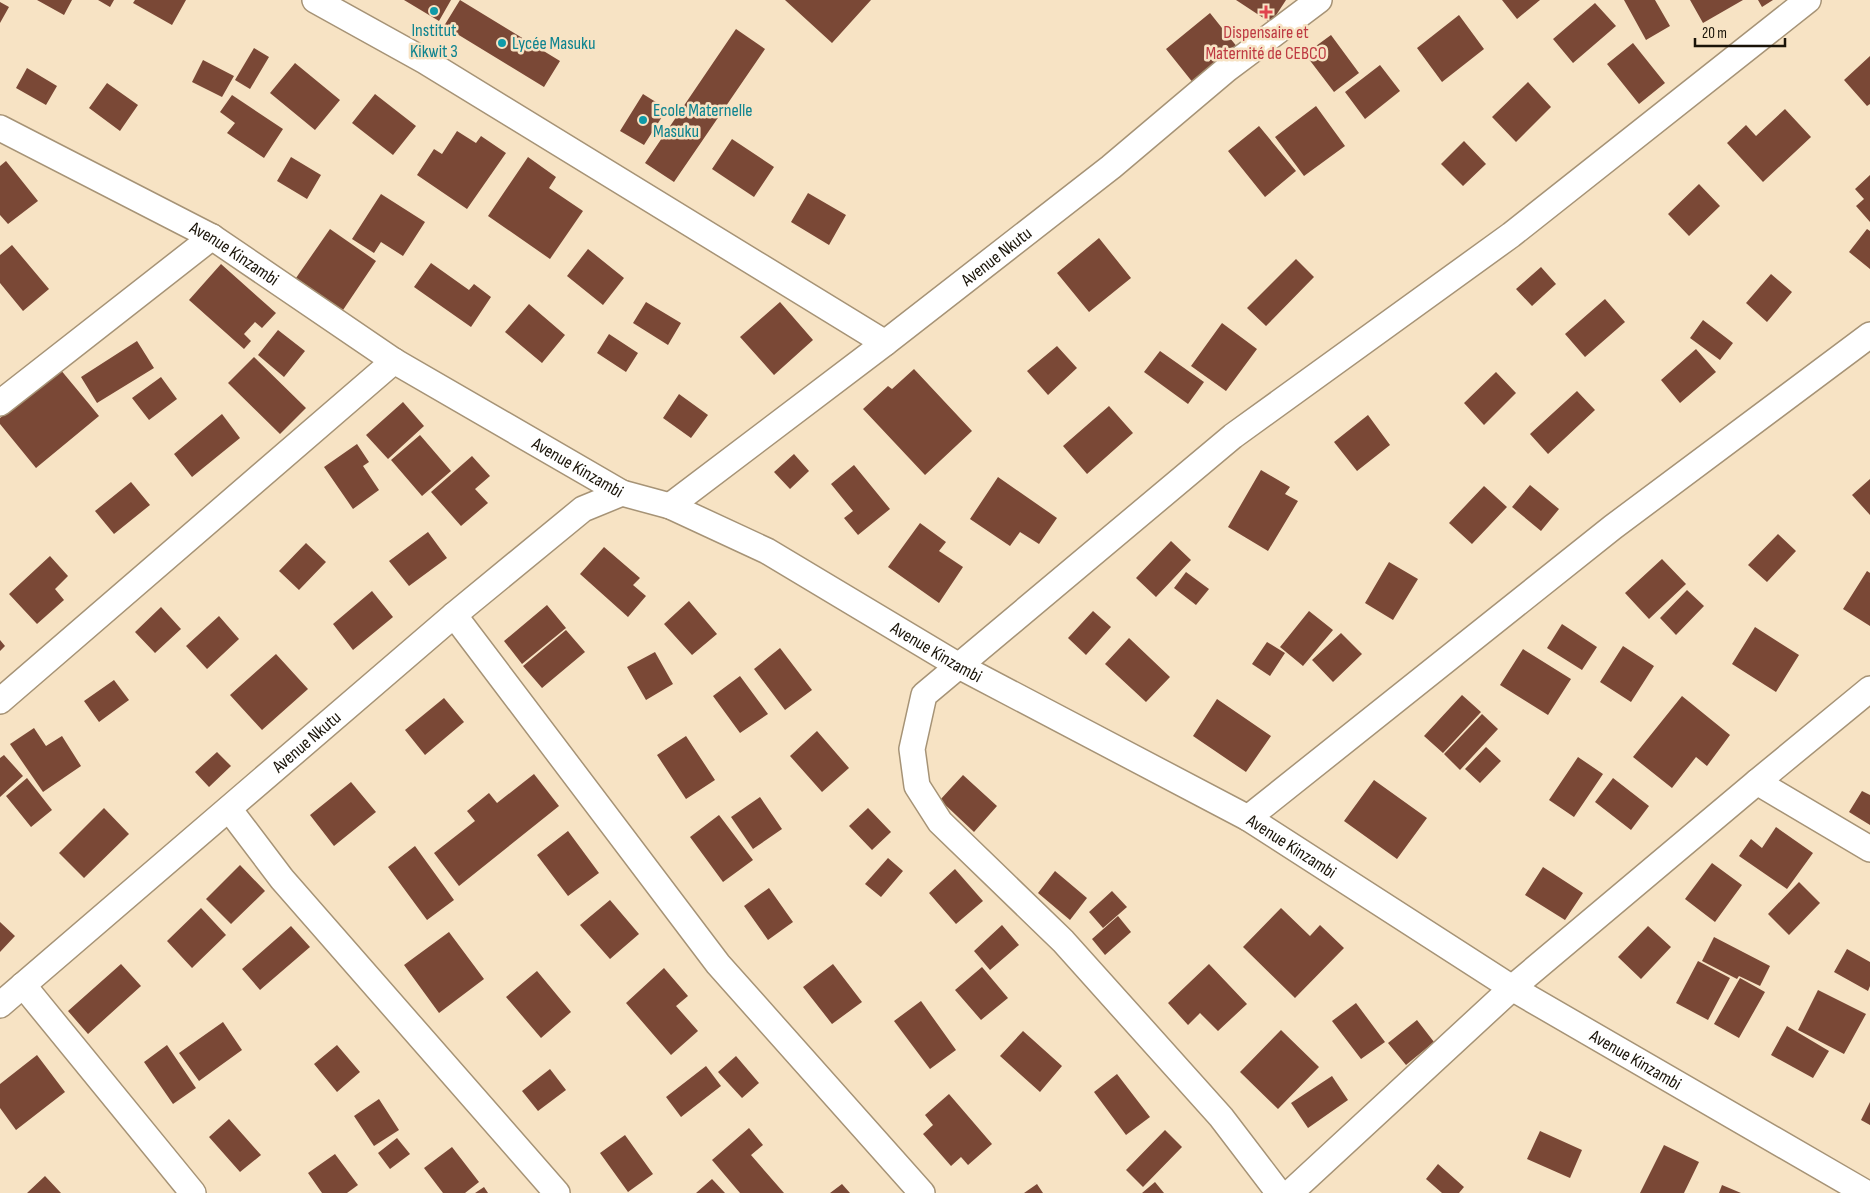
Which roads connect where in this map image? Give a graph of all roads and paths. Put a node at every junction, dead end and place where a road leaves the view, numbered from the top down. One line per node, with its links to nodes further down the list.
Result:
1 (315, 0): 7 (street)
2 (1320, 0): 7 (street, Avenue Nkutu)
3 (1808, 0): 13 (street)
4 (0, 128): 5 (street, Avenue Kinzambi)
5 (212, 237): 8 (street, Avenue Kinzambi); 9 (street)
6 (1870, 335): 18 (street)
7 (885, 343): 11 (street, Avenue Nkutu)
8 (394, 361): 10 (street, Avenue Kinzambi); 15 (street)
9 (0, 403)
10 (622, 493): 11 (street, Avenue Kinzambi); 12 (street, Avenue Nkutu)
11 (670, 506): 13 (street, Avenue Kinzambi)
12 (454, 615): 17 (street, Avenue Nkutu); 26 (street)
13 (959, 666): 18 (street, Avenue Kinzambi); 27 (street)
14 (1870, 689): 16 (street)
15 (0, 701)
16 (1757, 782): 19 (street); 21 (street)
17 (229, 809): 20 (street, Avenue Nkutu); 25 (street)
18 (1248, 818): 21 (street, Avenue Kinzambi)
19 (1870, 849)
20 (22, 985): 22 (street, Avenue Nkutu); 24 (street)
21 (1512, 988): 23 (street, Avenue Kinzambi); 28 (street)
22 (0, 1005)
23 (1859, 1191)
24 (193, 1193)
25 (557, 1193)
26 (922, 1193)
27 (1279, 1193)
28 (1290, 1193)

